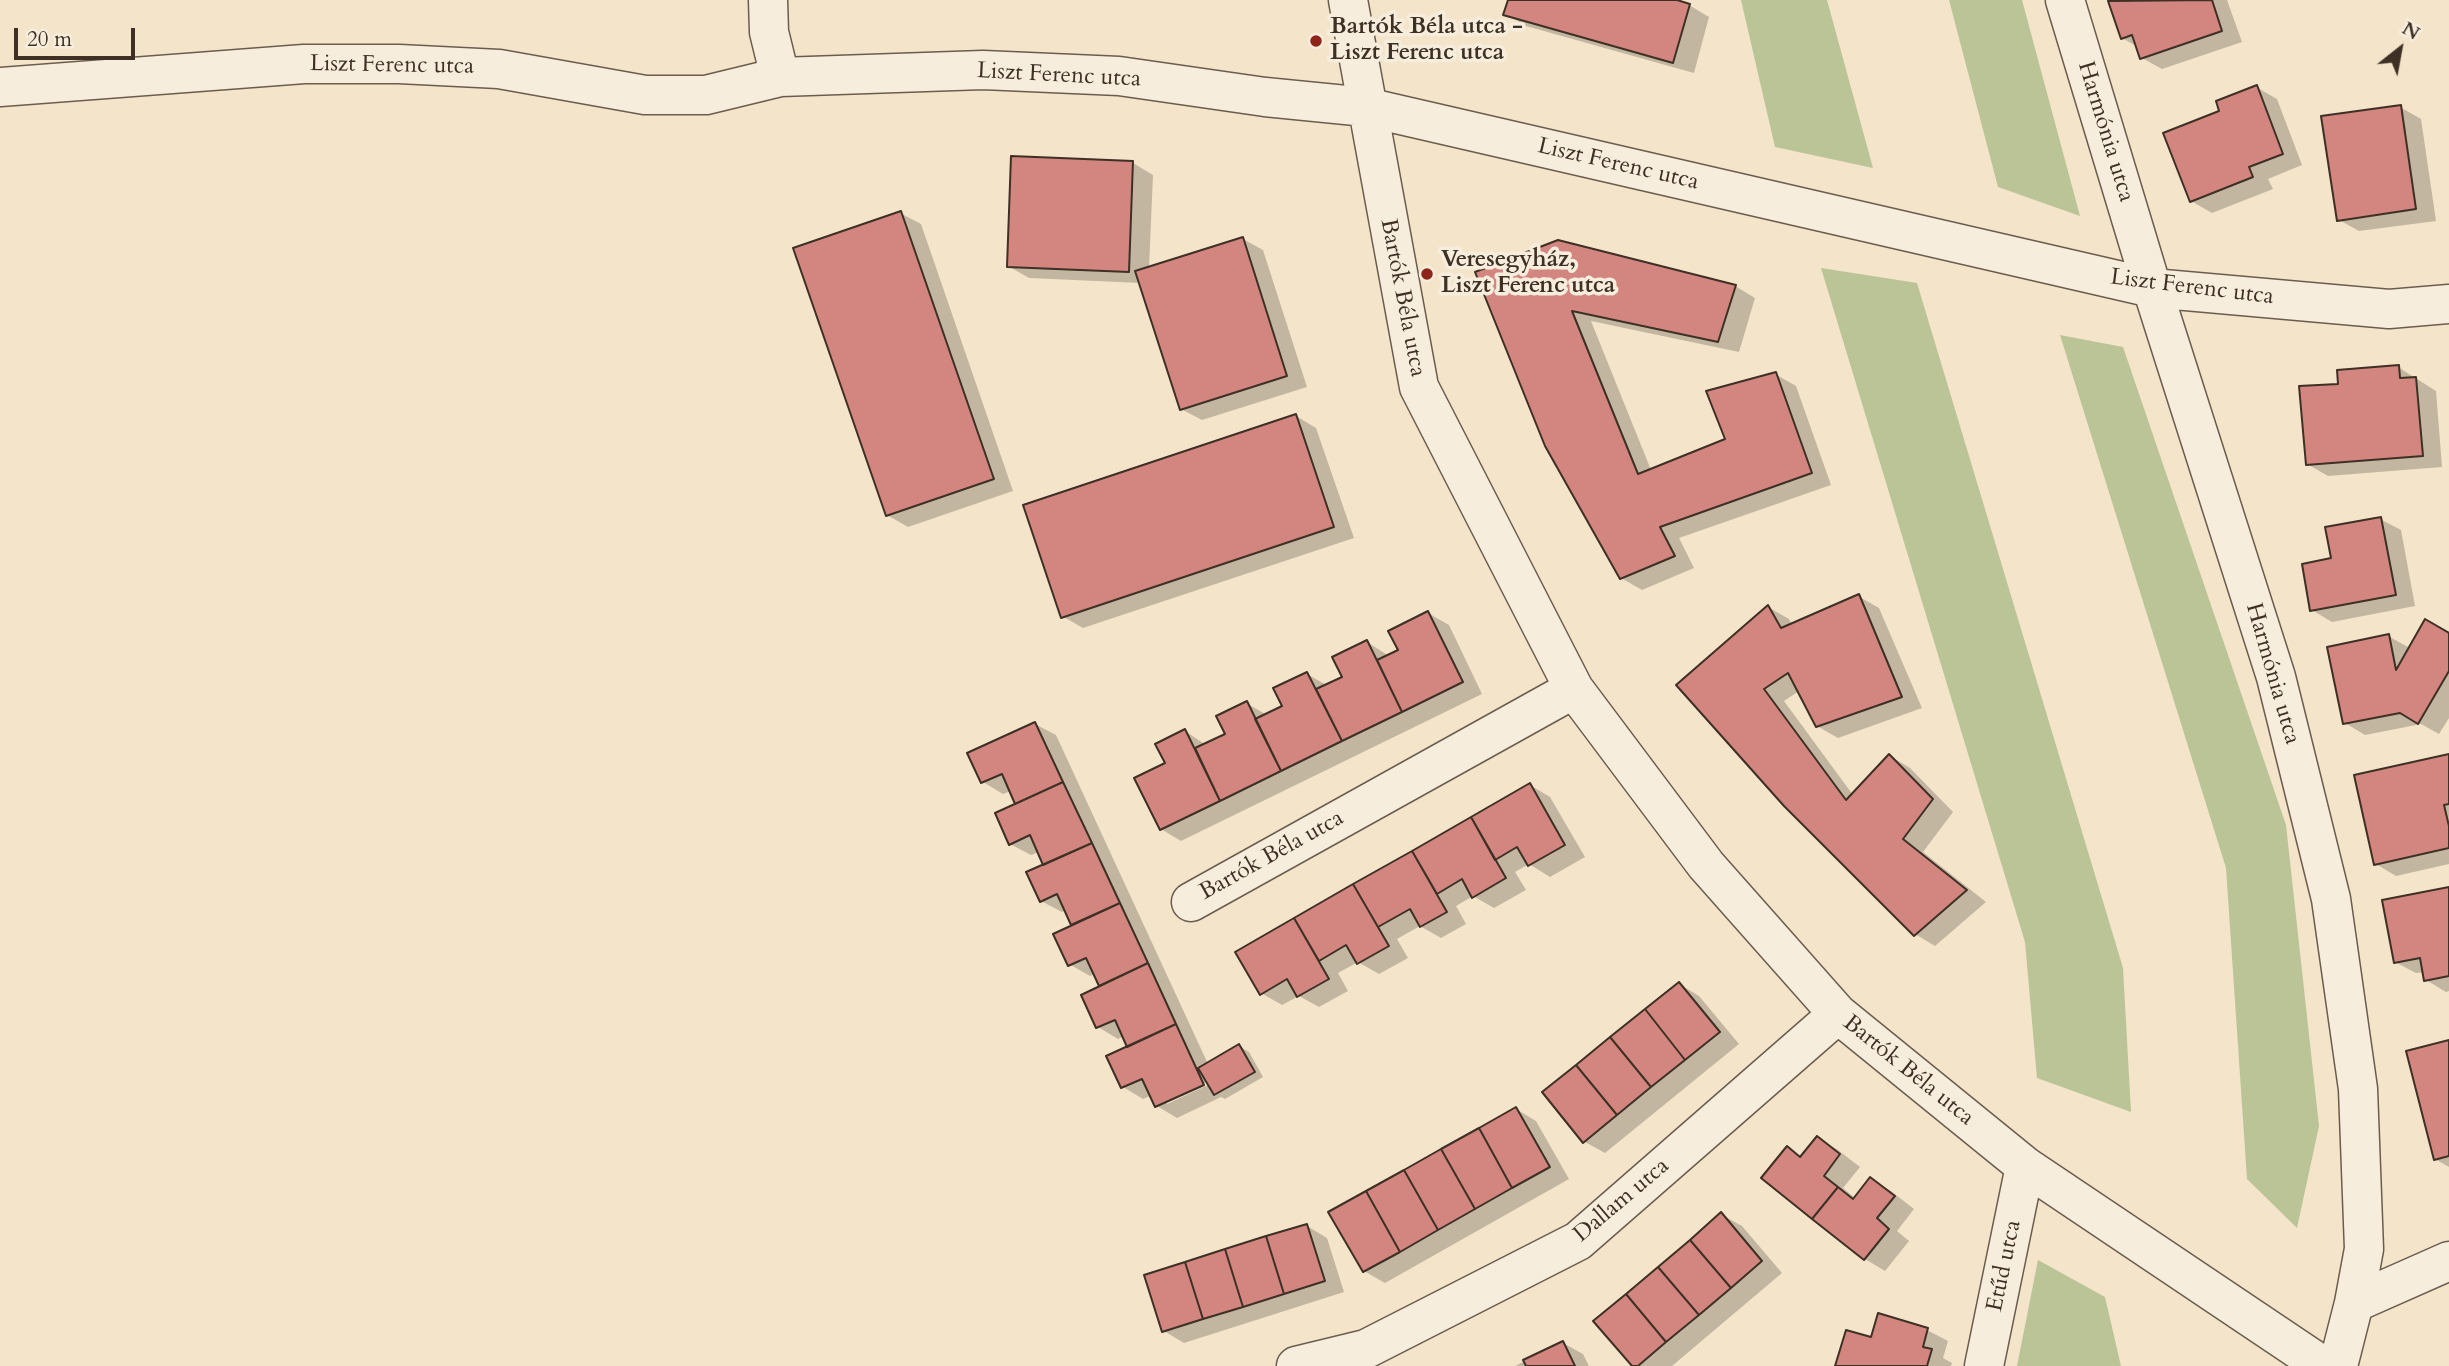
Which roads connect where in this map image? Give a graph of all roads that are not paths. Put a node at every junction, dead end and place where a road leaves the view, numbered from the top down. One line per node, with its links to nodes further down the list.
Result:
1 (768, 0): 4 (street)
2 (1348, 0): 6 (street, Bartók Béla utca)
3 (2065, 0): 7 (street, Harmónia utca)
4 (780, 77): 5 (street, Liszt Ferenc utca); 6 (street, Liszt Ferenc utca)
5 (0, 88)
6 (1366, 107): 7 (street, Liszt Ferenc utca); 9 (street, Bartók Béla utca)
7 (2152, 288): 8 (street, Liszt Ferenc utca); 14 (street, Harmónia utca)
8 (2449, 304)
9 (1574, 689): 10 (street, Bartók Béla utca); 11 (street, Bartók Béla utca)
10 (1191, 902)
11 (1838, 1014): 12 (street, Bartók Béla utca); 15 (street, Dallam utca)
12 (2025, 1166): 16 (street, Etűd utca); 17 (street, Bartók Béla utca)
13 (2449, 1261): 14 (street)
14 (2354, 1303): 18 (street, Harmónia utca)
15 (1296, 1366)
16 (1984, 1366)
17 (2323, 1366)
18 (2338, 1366)

